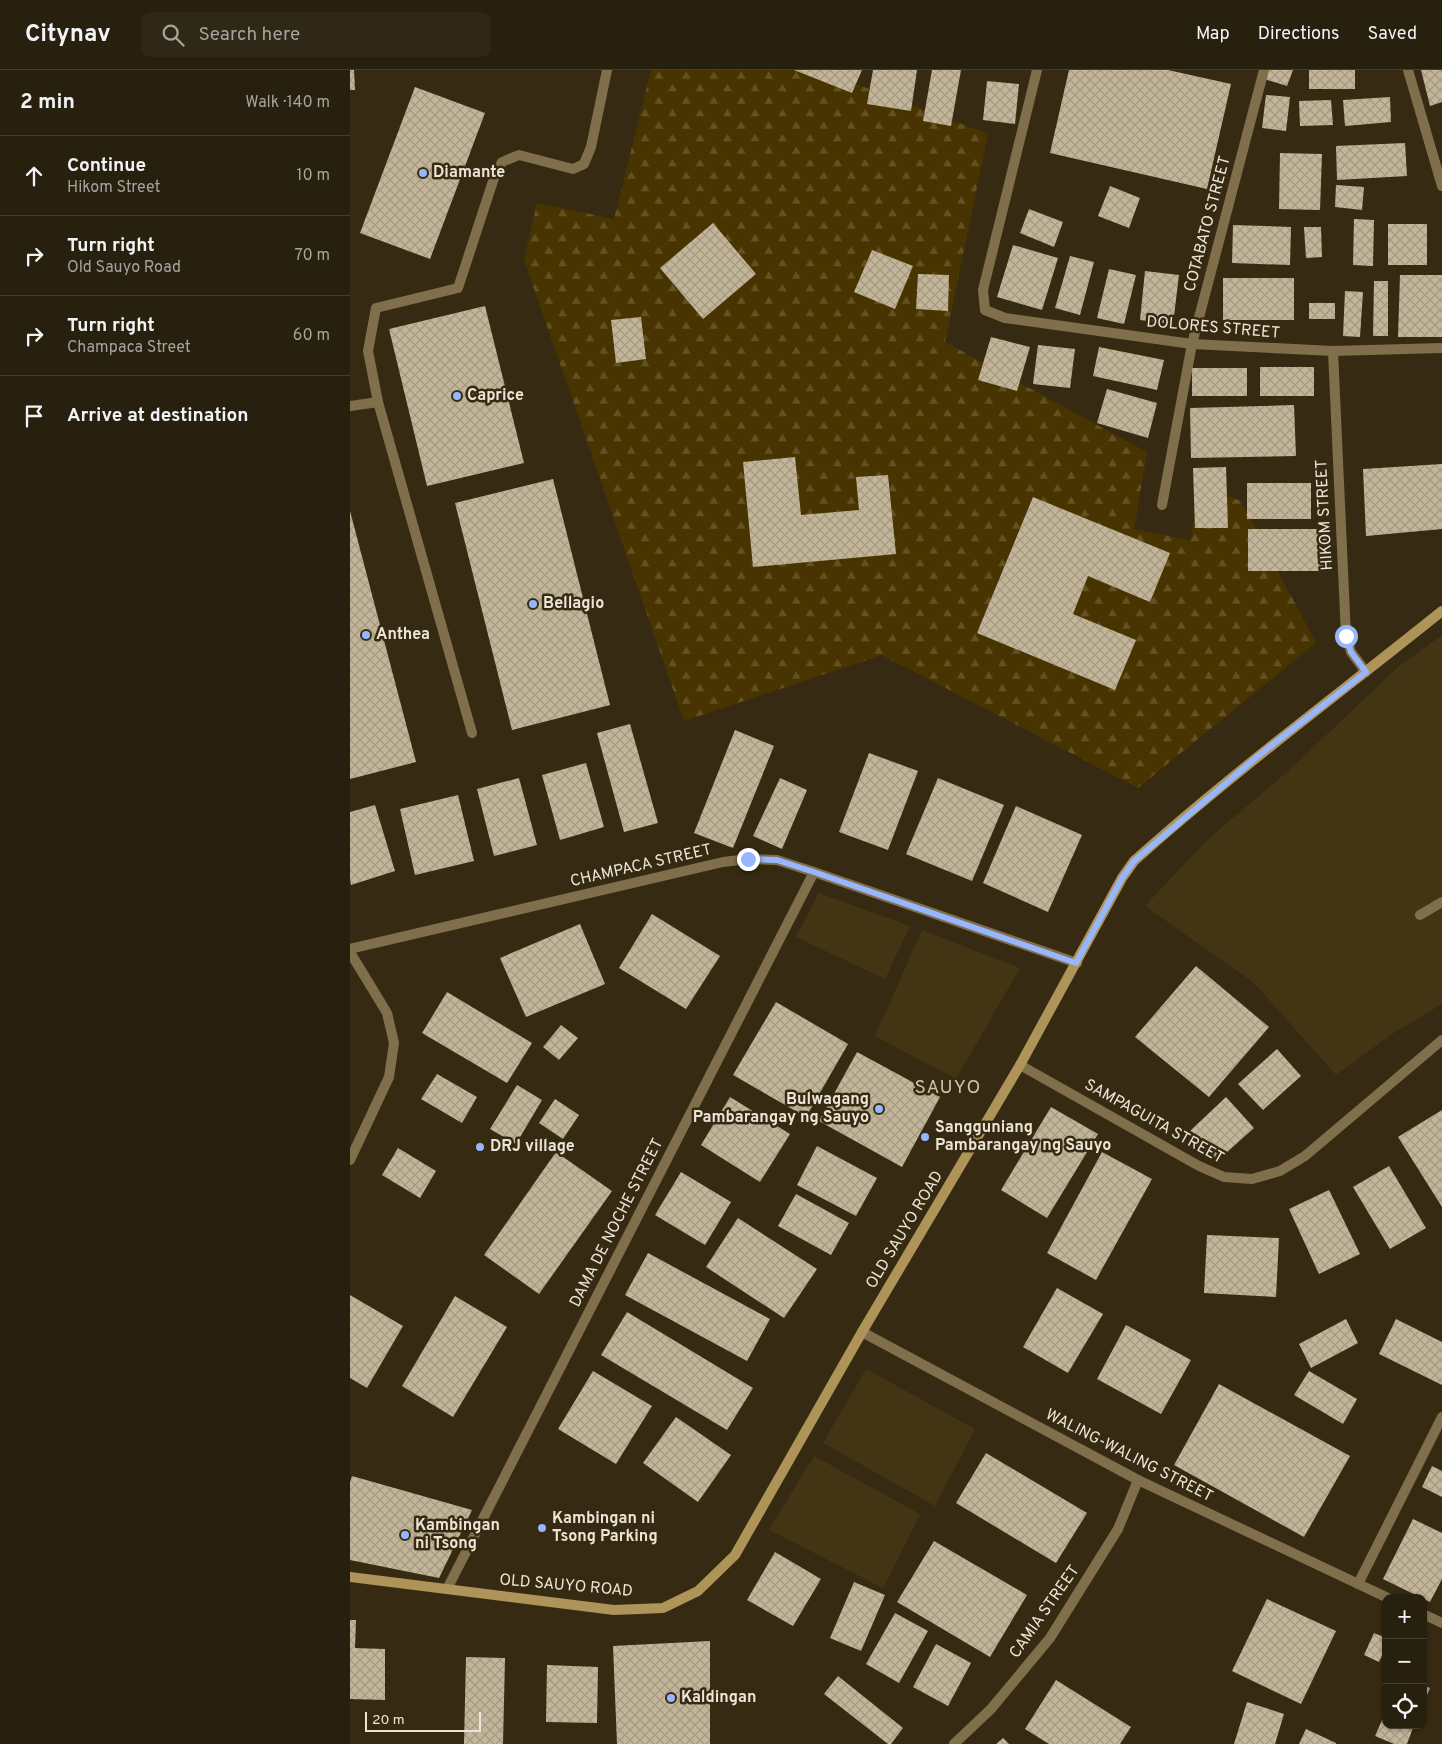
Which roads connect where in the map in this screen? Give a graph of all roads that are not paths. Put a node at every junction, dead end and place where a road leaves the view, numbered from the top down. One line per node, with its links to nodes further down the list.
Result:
1 (607, 70): 9 (street)
2 (1037, 70): 6 (street, DOLORES STREET)
3 (1264, 70): 6 (street, COTABATO STREET)
4 (1408, 70): 5 (street)
5 (1442, 186)
6 (1192, 344): 8 (street, DOLORES STREET); 11 (street, COTABATO STREET)
7 (1442, 348): 8 (street, DOLORES STREET)
8 (1333, 351): 13 (street, HIKOM STREET)
9 (378, 402): 10 (street); 14 (street)
10 (350, 406)
11 (1162, 505)
12 (1442, 611): 13 (main road, OLD SAUYO ROAD)
13 (1366, 672): 19 (main road, OLD SAUYO ROAD)
14 (472, 733)
15 (814, 872): 18 (street, CHAMPACA STREET); 19 (street, CHAMPACA STREET); 28 (street, DAMA DE NOCHE STREET)
16 (1442, 902): 17 (street)
17 (1420, 915)
18 (350, 951): 22 (street)
19 (1076, 963): 21 (main road, OLD SAUYO ROAD)
20 (1442, 1040): 21 (street, SAMPAGUITA STREET)
21 (1020, 1065): 23 (main road, OLD SAUYO ROAD)
22 (350, 1160)
23 (862, 1332): 25 (street, WALING-WALING STREET); 28 (main road, OLD SAUYO ROAD)
24 (1442, 1417): 27 (street)
25 (1138, 1480): 27 (street, WALING-WALING STREET); 32 (street, CAMIA STREET)
26 (350, 1577): 28 (main road, OLD SAUYO ROAD)
27 (1358, 1584): 29 (street, WALING-WALING STREET)
28 (447, 1589)
29 (1382, 1595)
30 (1427, 1616): 31 (street)
31 (1442, 1623)
32 (954, 1744)

